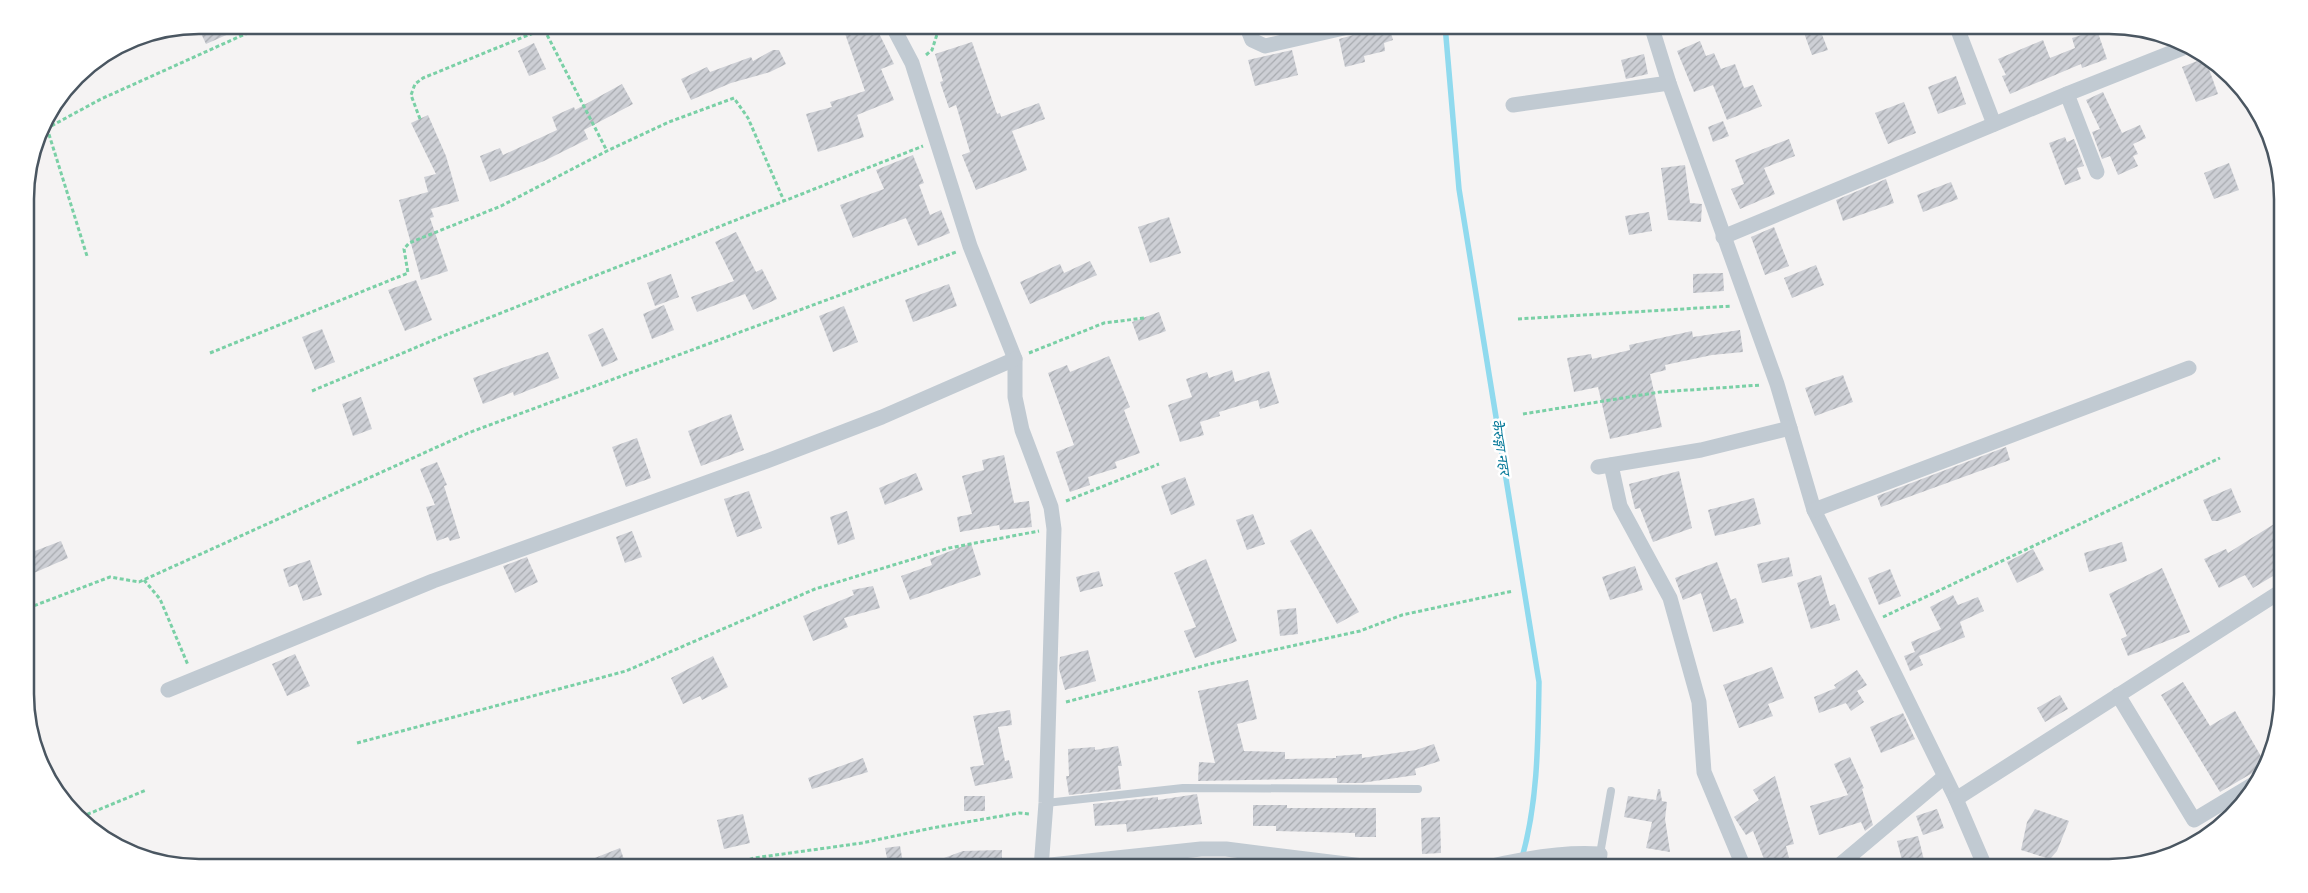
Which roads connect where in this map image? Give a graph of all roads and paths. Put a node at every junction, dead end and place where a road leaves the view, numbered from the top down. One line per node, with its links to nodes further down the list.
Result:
1 (245, 34): 17 (path)
2 (532, 34): 15 (path)
3 (547, 34): 20 (path)
4 (897, 34): 11 (street)
5 (937, 34): 11 (path)
6 (1250, 34): 7 (street)
7 (1318, 34)
8 (1654, 34): 12 (street)
9 (1959, 34): 16 (street)
10 (2179, 50): 13 (street)
11 (912, 64): 19 (street)
12 (1669, 83): 14 (street); 23 (street)
13 (2067, 94): 16 (street); 21 (street)
14 (1513, 105)
15 (420, 119)
16 (1994, 124): 23 (street)
17 (51, 126)
18 (48, 132): 25 (path)
19 (937, 140): 22 (path); 24 (street)
20 (607, 151): 22 (path); 29 (path)
21 (2096, 172)
22 (784, 201): 33 (path)
23 (1723, 237): 26 (street)
24 (970, 246): 30 (street); 41 (path)
25 (87, 256)
26 (1749, 304): 28 (path); 32 (street)
27 (1144, 318): 30 (path)
28 (1518, 319)
29 (210, 353)
30 (1015, 359): 38 (street); 46 (street)
31 (2189, 368): 39 (street)
32 (1777, 384): 34 (path); 35 (street)
33 (312, 391)
34 (1523, 414)
35 (1790, 428): 39 (street); 66 (street)
36 (2220, 458): 45 (path)
37 (1159, 464): 38 (path)
38 (1051, 507): 40 (street)
39 (1814, 510): 45 (street)
40 (1054, 529): 49 (street); 50 (path)
41 (144, 580): 44 (path); 46 (path)
42 (1513, 591): 49 (path)
43 (2274, 596): 48 (street)
44 (34, 606)
45 (1872, 625): 51 (street)
46 (194, 680): 47 (street)
47 (168, 690)
48 (2118, 695): 54 (street); 56 (street)
49 (1048, 706): 57 (street)
50 (357, 743)
51 (1944, 777): 56 (street); 67 (street)
52 (1418, 789): 57 (lane)
53 (146, 790): 58 (path)
54 (2243, 790)
55 (1611, 791): 65 (lane)
56 (1956, 799): 68 (street)
57 (1045, 809): 59 (path); 60 (street)
58 (87, 815)
59 (751, 859)
60 (1042, 859)
61 (1112, 859): 62 (street)
62 (1302, 859)
63 (1533, 859): 64 (street)
64 (1595, 859)
65 (1599, 859)
66 (1740, 859)
67 (1847, 859)
68 (1981, 859)

